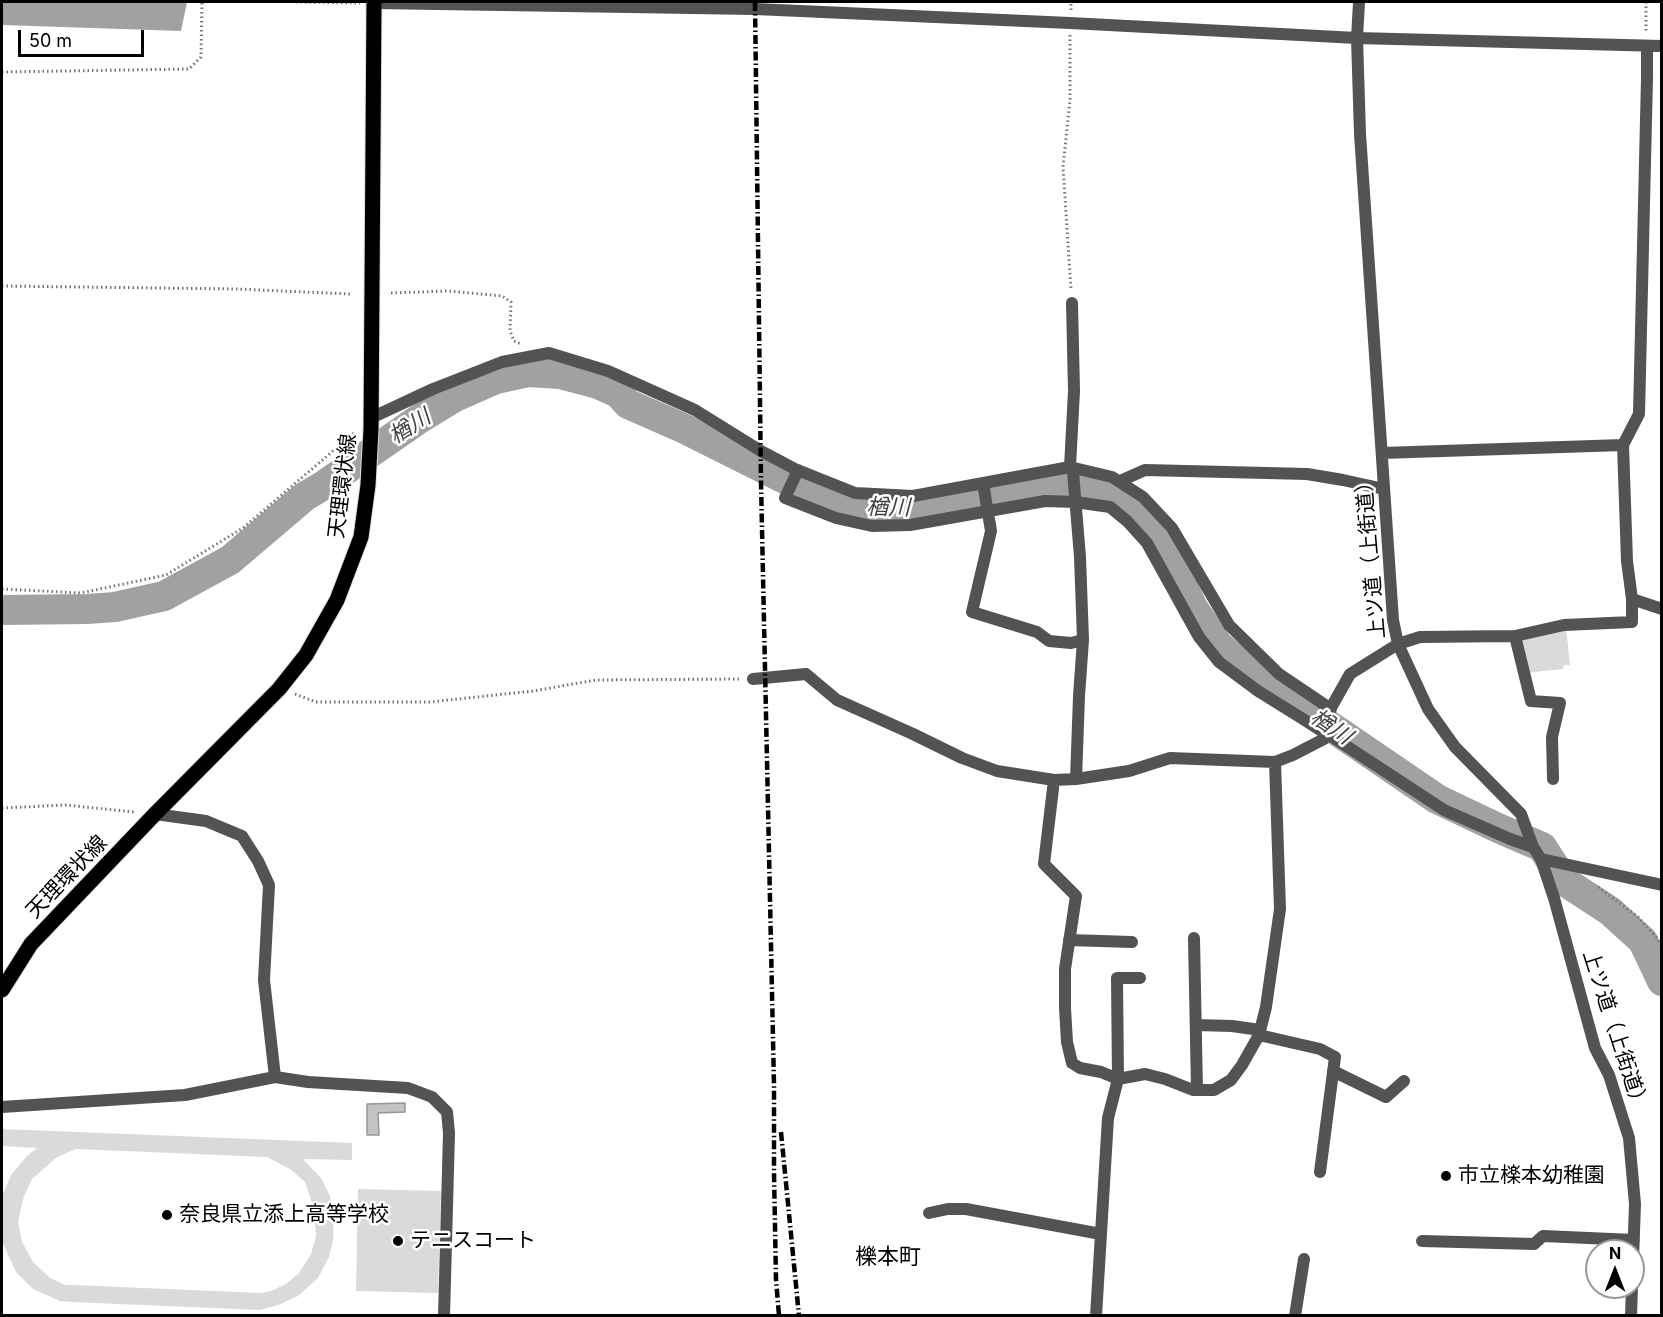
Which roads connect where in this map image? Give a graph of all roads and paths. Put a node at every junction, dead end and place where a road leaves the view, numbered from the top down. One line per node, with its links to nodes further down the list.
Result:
1 (202, 2): 11 (path)
2 (296, 2): 3 (path)
3 (374, 2): 7 (street); 17 (main road, 天理環状線)
4 (1071, 2): 7 (path)
5 (1359, 2): 8 (street, 上ツ道（上街道）)
6 (1646, 2): 10 (path)
7 (1070, 23): 8 (street); 15 (path)
8 (1357, 38): 10 (street); 19 (street, 上ツ道（上街道）)
9 (1662, 46): 10 (street)
10 (1647, 47): 18 (street)
11 (2, 72)
12 (2, 286): 14 (path)
13 (391, 293): 16 (path)
14 (350, 294)
15 (1072, 303): 21 (street)
16 (522, 344)
17 (371, 424): 20 (street); 27 (path); 34 (main road, 天理環状線)
18 (1623, 445): 19 (street); 28 (street)
19 (1382, 453): 24 (street, 上ツ道（上街道）)
20 (798, 470): 23 (street); 26 (street)
21 (1072, 470): 22 (street); 23 (street); 25 (street)
22 (1120, 481): 24 (street); 35 (street)
23 (983, 483): 26 (street)
24 (1384, 489): 32 (street, 上ツ道（上街道）)
25 (1075, 498): 26 (street); 31 (street); 35 (street)
26 (989, 511): 31 (street)
27 (2, 589)
28 (1632, 599): 29 (street); 30 (street)
29 (1662, 609)
30 (1515, 636): 32 (street); 38 (street)
31 (1083, 640): 37 (street)
32 (1398, 644): 35 (street); 42 (street, 上ツ道（上街道）)
33 (753, 679): 34 (path); 39 (street)
34 (279, 689): 41 (main road, 天理環状線)
35 (1326, 722): 36 (street); 42 (street)
36 (1275, 762): 37 (street); 53 (street)
37 (1076, 779): 39 (street)
38 (1553, 779)
39 (1054, 780): 47 (street)
40 (2, 808): 41 (path)
41 (155, 814): 51 (main road, 天理環状線); 55 (street)
42 (1533, 847): 43 (street, 上ツ道（上街道）)
43 (1541, 859): 44 (street); 64 (street, 上ツ道（上街道）)
44 (1585, 869): 45 (street); 49 (path)
45 (1662, 885)
46 (1194, 938): 52 (street)
47 (1069, 940): 48 (street); 56 (street)
48 (1132, 942)
49 (1662, 947)
50 (1140, 978): 56 (street)
51 (2, 990)
52 (1196, 1025): 53 (street); 58 (street)
53 (1259, 1032): 54 (street); 58 (street)
54 (1333, 1071): 57 (street); 60 (street)
55 (275, 1077): 59 (street); 68 (street)
56 (1118, 1079): 58 (street); 62 (street)
57 (1404, 1081)
58 (1197, 1090)
59 (2, 1107)
60 (1320, 1172)
61 (929, 1213): 62 (street)
62 (1101, 1234): 69 (street)
63 (1612, 1239): 65 (street)
64 (1634, 1239)
65 (1422, 1240)
66 (1304, 1259): 70 (street)
67 (1632, 1299): 71 (street)
68 (444, 1316)
69 (1096, 1316)
70 (1295, 1316)
71 (1631, 1316)

